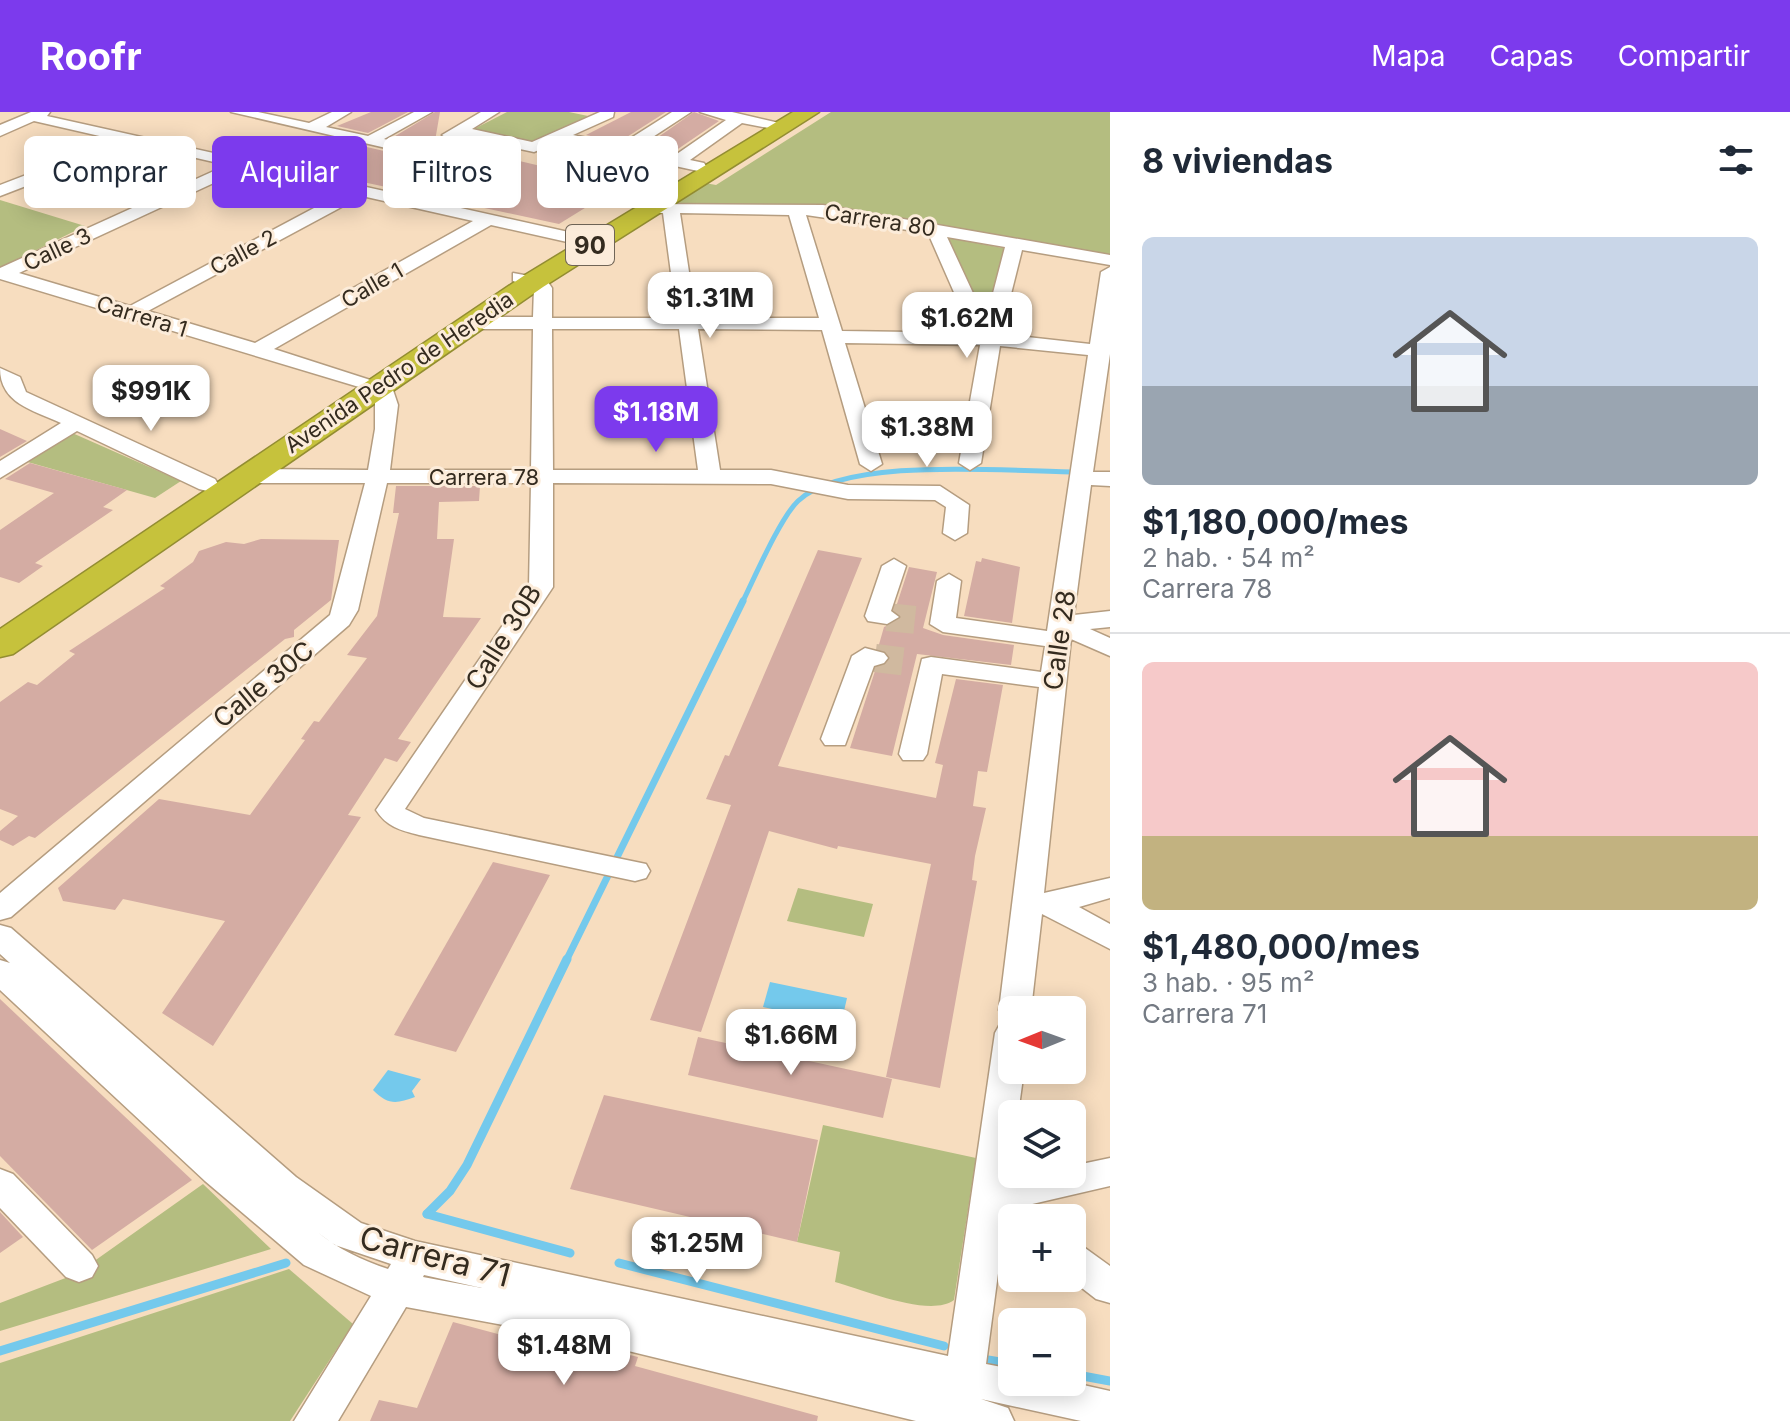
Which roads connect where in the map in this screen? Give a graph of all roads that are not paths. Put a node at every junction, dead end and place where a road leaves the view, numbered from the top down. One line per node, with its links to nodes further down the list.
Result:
1 (344, 112): 14 (street)
2 (425, 112): 21 (street)
3 (492, 112): 16 (street)
4 (684, 112): 13 (street)
5 (707, 112): 11 (street)
6 (808, 112): 12 (highway, Avenida Pedro de Heredia / 90)
7 (250, 113): 14 (street)
8 (614, 116): 13 (street); 19 (street)
9 (0, 117): 10 (street)
10 (32, 118): 15 (street); 17 (street)
11 (739, 118): 12 (street); 25 (street)
12 (781, 121): 25 (highway, Avenida Pedro de Heredia / 90); 32 (highway, Avenida Pedro de Heredia / 90)
13 (659, 124): 20 (street)
14 (311, 128): 21 (street)
15 (0, 131)
16 (458, 131): 18 (street); 23 (street)
17 (120, 136)
18 (449, 136)
19 (564, 136)
20 (642, 136)
21 (369, 141): 22 (street)
22 (383, 144)
23 (537, 146)
24 (678, 162): 25 (street)
25 (687, 164): 38 (highway, Avenida Pedro de Heredia / 90)
26 (0, 171): 28 (street)
27 (212, 178): 42 (street, Calle 3)
28 (24, 179)
29 (24, 182): 30 (street)
30 (0, 191)
31 (367, 194): 36 (street)
32 (678, 195)
33 (326, 208): 45 (street, Calle 2)
34 (660, 208): 35 (street, Carrera 80); 38 (highway, Avenida Pedro de Heredia / 90); 48 (street)
35 (796, 209): 37 (street, Carrera 80); 49 (street)
36 (487, 220): 38 (street); 52 (street, Calle 1)
37 (934, 228): 39 (street, Carrera 80); 50 (street)
38 (586, 241): 43 (highway, Avenida Pedro de Heredia / 90)
39 (1015, 243): 40 (street, Carrera 80); 50 (street)
40 (1110, 260)
41 (1110, 272): 44 (street, Calle 28)
42 (1, 273): 45 (street, Carrera 1)
43 (527, 279): 46 (highway, Avenida Pedro de Heredia / 90); 47 (street, Calle 30B); 54 (highway, Avenida Pedro de Heredia / 90)
44 (1109, 300): 51 (street, Calle 28)
45 (131, 313): 52 (street, Carrera 1)
46 (472, 323): 47 (street); 54 (highway, Avenida Pedro de Heredia / 90)
47 (544, 324): 48 (street); 62 (street, Calle 30B)
48 (686, 324): 49 (street); 63 (street)
49 (833, 331): 50 (street); 57 (street)
50 (992, 336): 51 (street); 56 (street)
51 (1105, 341): 59 (street, Calle 28)
52 (258, 350): 54 (street, Carrera 1)
53 (0, 374): 55 (street)
54 (367, 383): 60 (highway, Avenida Pedro de Heredia / 90); 61 (street, Calle 30C); 64 (highway, Avenida Pedro de Heredia / 90)
55 (74, 424): 58 (street); 64 (street)
56 (970, 463)
57 (871, 464)
58 (0, 471)
59 (1090, 475): 70 (street, Calle 28)
60 (246, 476): 61 (street, Carrera 78); 71 (highway, Avenida Pedro de Heredia / 90)
61 (377, 476): 62 (street, Carrera 78); 79 (street, Calle 30C)
62 (541, 477): 63 (street, Carrera 78); 76 (street, Calle 30B)
63 (710, 477): 65 (street, Carrera 78)
64 (207, 484): 69 (highway, Avenida Pedro de Heredia / 90)
65 (955, 533)
66 (894, 566): 74 (street)
67 (949, 581): 70 (street)
68 (1110, 619): 70 (street)
69 (0, 624)
70 (1051, 634): 72 (street); 73 (street, Calle 28)
71 (0, 646)
72 (1110, 648)
73 (1041, 680): 75 (street); 78 (street, Calle 28)
74 (835, 739)
75 (913, 754)
76 (635, 871)
77 (1110, 888): 78 (street)
78 (1039, 903): 81 (street); 83 (street, Calle 28)
79 (0, 910)
80 (0, 936): 85 (street, Carrera 71)
81 (1110, 938)
82 (0, 971): 85 (street, Carrera 71)
83 (1018, 996)
84 (1010, 1084): 88 (street)
85 (166, 1106): 93 (street, Carrera 71)
86 (1110, 1172): 89 (street)
87 (0, 1184): 91 (street)
88 (1005, 1204)
89 (1017, 1204)
90 (998, 1250): 95 (street)
91 (79, 1266)
92 (1086, 1269): 94 (street)
93 (407, 1273): 95 (street, Carrera 71); 97 (street)
94 (1110, 1287)
95 (972, 1404): 96 (street, Carrera 71)
96 (1110, 1409)
97 (315, 1421)

